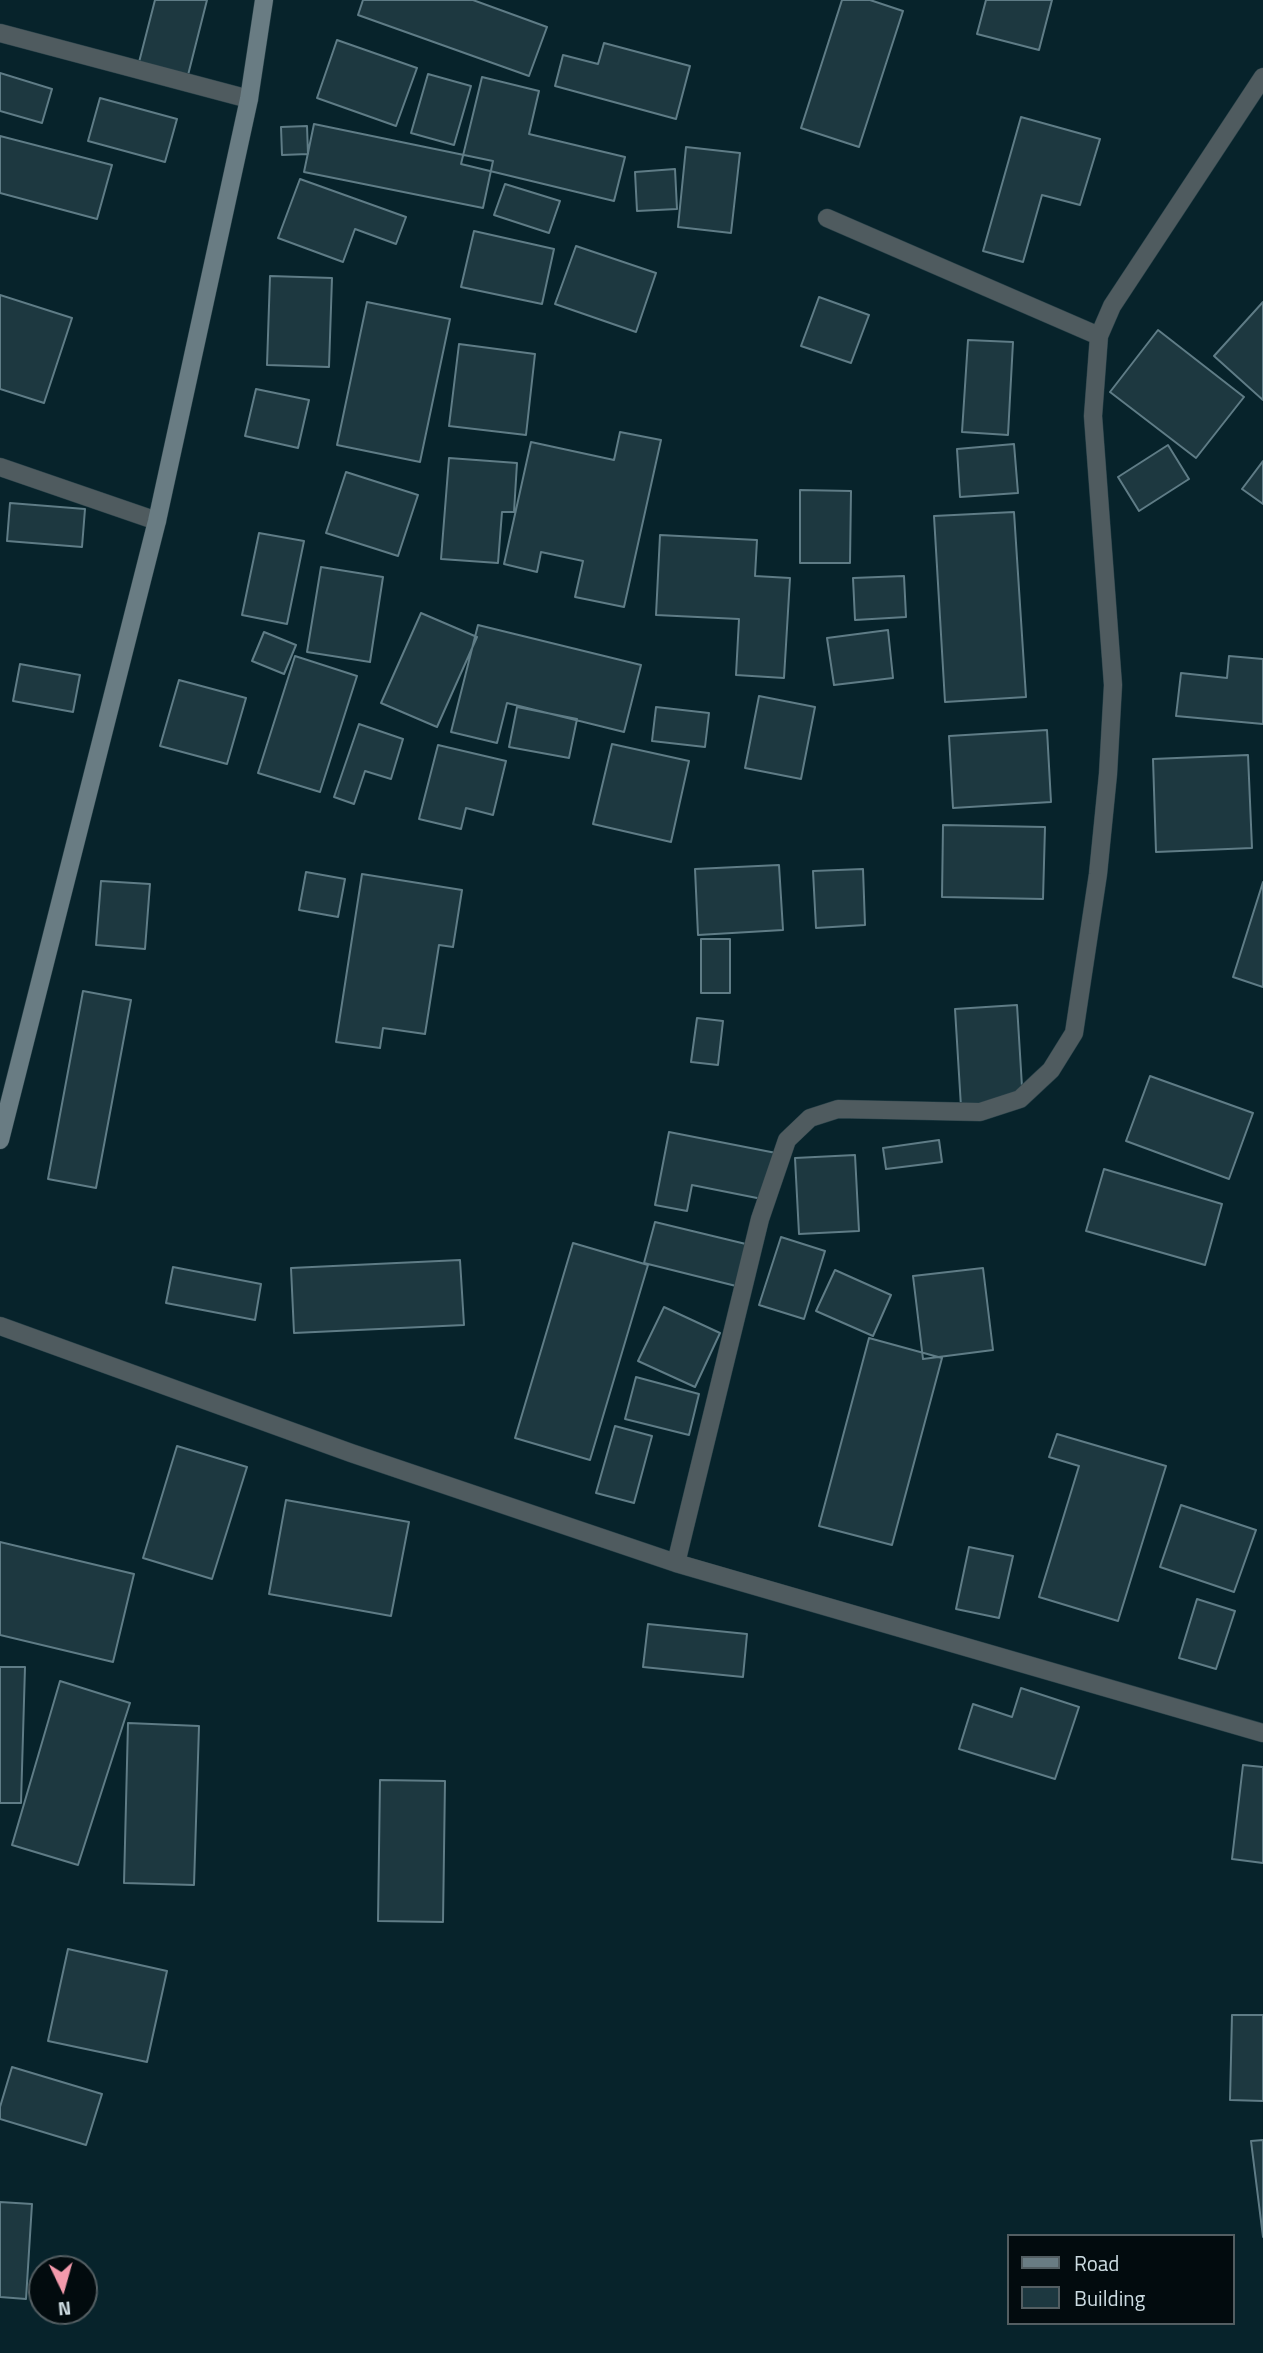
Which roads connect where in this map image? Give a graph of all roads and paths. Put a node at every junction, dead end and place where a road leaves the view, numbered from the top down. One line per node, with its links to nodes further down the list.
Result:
1 (264, 0): 4 (street)
2 (0, 33): 4 (street)
3 (1263, 78): 6 (street)
4 (249, 99): 8 (street)
5 (827, 219): 6 (street)
6 (1099, 336): 11 (street)
7 (0, 467): 8 (street)
8 (157, 522): 9 (street)
9 (0, 1140)
10 (0, 1326): 11 (street)
11 (676, 1563): 12 (street)
12 (1263, 1733)

